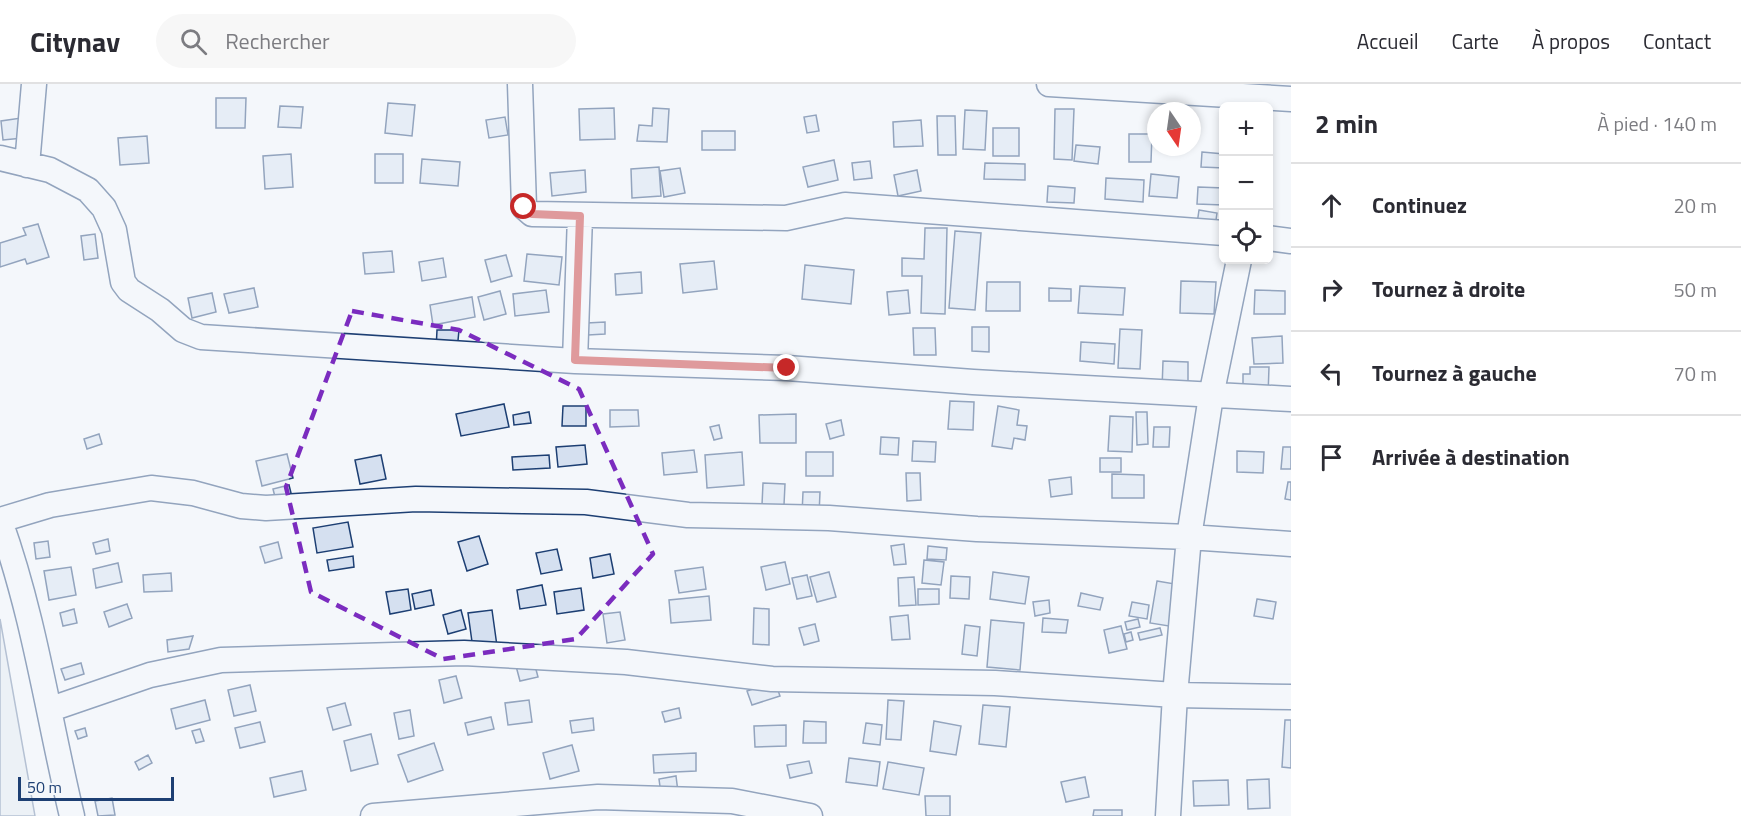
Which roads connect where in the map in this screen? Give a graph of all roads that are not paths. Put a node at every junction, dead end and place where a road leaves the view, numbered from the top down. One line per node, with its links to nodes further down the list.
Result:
1 (34, 84): 7 (street)
2 (520, 84): 8 (street)
3 (1049, 84): 4 (street)
4 (1261, 96): 5 (street)
5 (1291, 99)
6 (0, 158): 7 (street)
7 (27, 165): 13 (street)
8 (580, 216): 9 (street); 13 (street)
9 (1219, 234)
10 (1273, 239): 11 (street)
11 (1291, 241)
12 (1238, 264): 14 (street)
13 (575, 360): 14 (street)
14 (1211, 396): 15 (street); 17 (street)
15 (1291, 399)
16 (0, 520): 17 (street); 21 (street)
17 (1190, 537): 18 (street); 19 (street)
18 (1291, 544)
19 (1175, 695): 20 (street); 21 (street); 25 (street)
20 (1291, 697)
21 (51, 709): 22 (street)
22 (72, 816)
23 (373, 816): 24 (street)
24 (810, 816)
25 (1168, 816)

